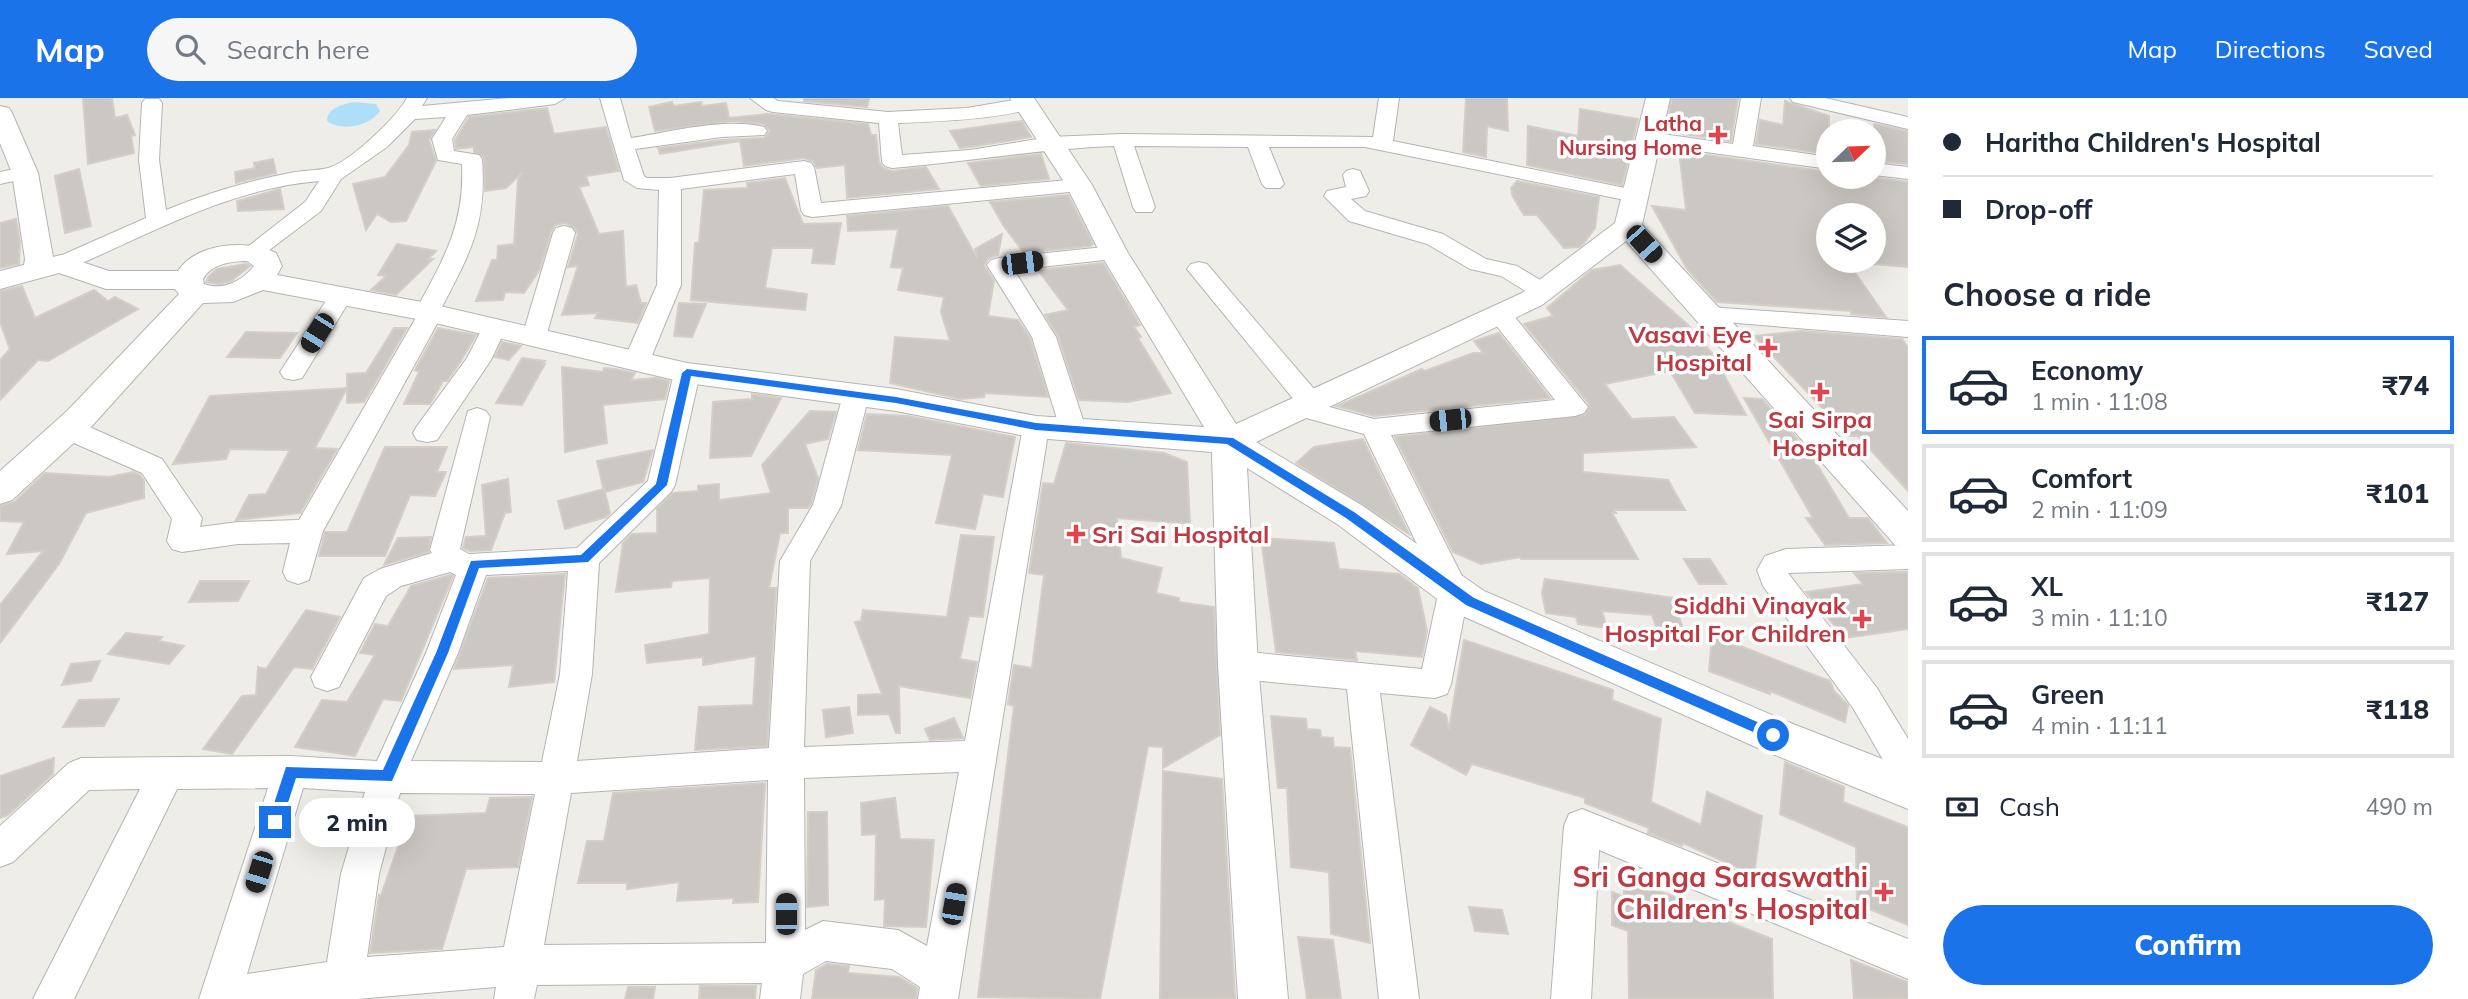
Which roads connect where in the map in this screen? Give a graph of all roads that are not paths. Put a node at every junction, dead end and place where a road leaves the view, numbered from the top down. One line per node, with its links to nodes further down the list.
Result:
1 (555, 98): 11 (street)
2 (610, 98): 21 (street)
3 (760, 98): 13 (street)
4 (1388, 98): 20 (street)
5 (1658, 98): 16 (street)
6 (1751, 98): 22 (street)
7 (1800, 98): 14 (street)
8 (1024, 101): 13 (street); 19 (street)
9 (152, 103): 34 (street)
10 (413, 105): 11 (street); 27 (street)
11 (460, 110): 44 (street)
12 (0, 113): 26 (street)
13 (888, 118): 19 (street)
14 (1908, 123)
15 (757, 131): 21 (street)
16 (1648, 138): 22 (street); 33 (street)
17 (1122, 140): 18 (street); 19 (street); 32 (street)
18 (1256, 140): 20 (street); 30 (street)
19 (1050, 143): 31 (street)
20 (1382, 144): 33 (street)
21 (622, 145): 29 (street)
22 (1742, 151): 23 (street)
23 (1816, 161)
24 (1886, 170): 25 (street)
25 (1908, 173)
26 (12, 175): 38 (street)
27 (333, 175): 34 (street); 37 (street)
28 (1353, 175): 42 (street)
29 (670, 184): 31 (street); 50 (street)
30 (1273, 184)
31 (1079, 185): 36 (street)
32 (1144, 207)
33 (1631, 211): 42 (street); 46 (street)
34 (156, 222): 38 (street)
35 (564, 233): 49 (street)
36 (1114, 253): 59 (street); 61 (street)
37 (255, 266): 41 (street); 41 (street); 43 (street)
38 (49, 267): 40 (street); 41 (street)
39 (1199, 269): 54 (street)
40 (0, 280)
41 (192, 286): 58 (street)
42 (1542, 291): 45 (street)
43 (341, 295): 44 (street); 51 (street)
44 (429, 312): 47 (street); 63 (street)
45 (1500, 315): 54 (street); 57 (street)
46 (1709, 315): 48 (street); 64 (street)
47 (494, 328): 49 (street); 60 (street)
48 (1908, 329)
49 (534, 337): 50 (street)
50 (637, 360): 52 (street)
51 (293, 372)
52 (687, 373): 53 (street); 66 (street)
53 (856, 395): 56 (street); 74 (street)
54 (1306, 405): 57 (street); 61 (street)
55 (477, 417): 67 (street)
56 (1036, 427): 59 (street); 73 (street)
57 (1374, 428): 69 (street)
58 (68, 429): 62 (street); 63 (street)
59 (1073, 429): 61 (street)
60 (428, 433)
61 (1229, 441): 69 (street); 70 (street)
62 (0, 491)
63 (308, 531): 68 (street)
64 (1908, 535)
65 (1908, 556): 75 (street)
66 (584, 559): 67 (street); 79 (street)
67 (463, 564): 71 (street); 78 (street)
68 (298, 572)
69 (1454, 590): 72 (street); 80 (street)
70 (1238, 665): 72 (street); 89 (street)
71 (327, 677)
72 (1362, 677): 90 (street)
73 (979, 757): 74 (street); 86 (street)
74 (786, 763): 79 (street); 83 (street)
75 (1908, 771)
76 (291, 772): 77 (street); 78 (street); 88 (street)
77 (167, 773): 81 (street); 87 (street)
78 (387, 777): 79 (street); 85 (street)
79 (554, 779): 84 (street)
80 (1908, 789)
81 (5, 850)
82 (1908, 959): 91 (street)
83 (783, 981): 84 (street); 86 (street)
84 (518, 982): 85 (street)
85 (340, 989): 88 (street)
86 (939, 989)
87 (52, 999)
88 (219, 999)
89 (1263, 999)
90 (1399, 999)
91 (1571, 999)

